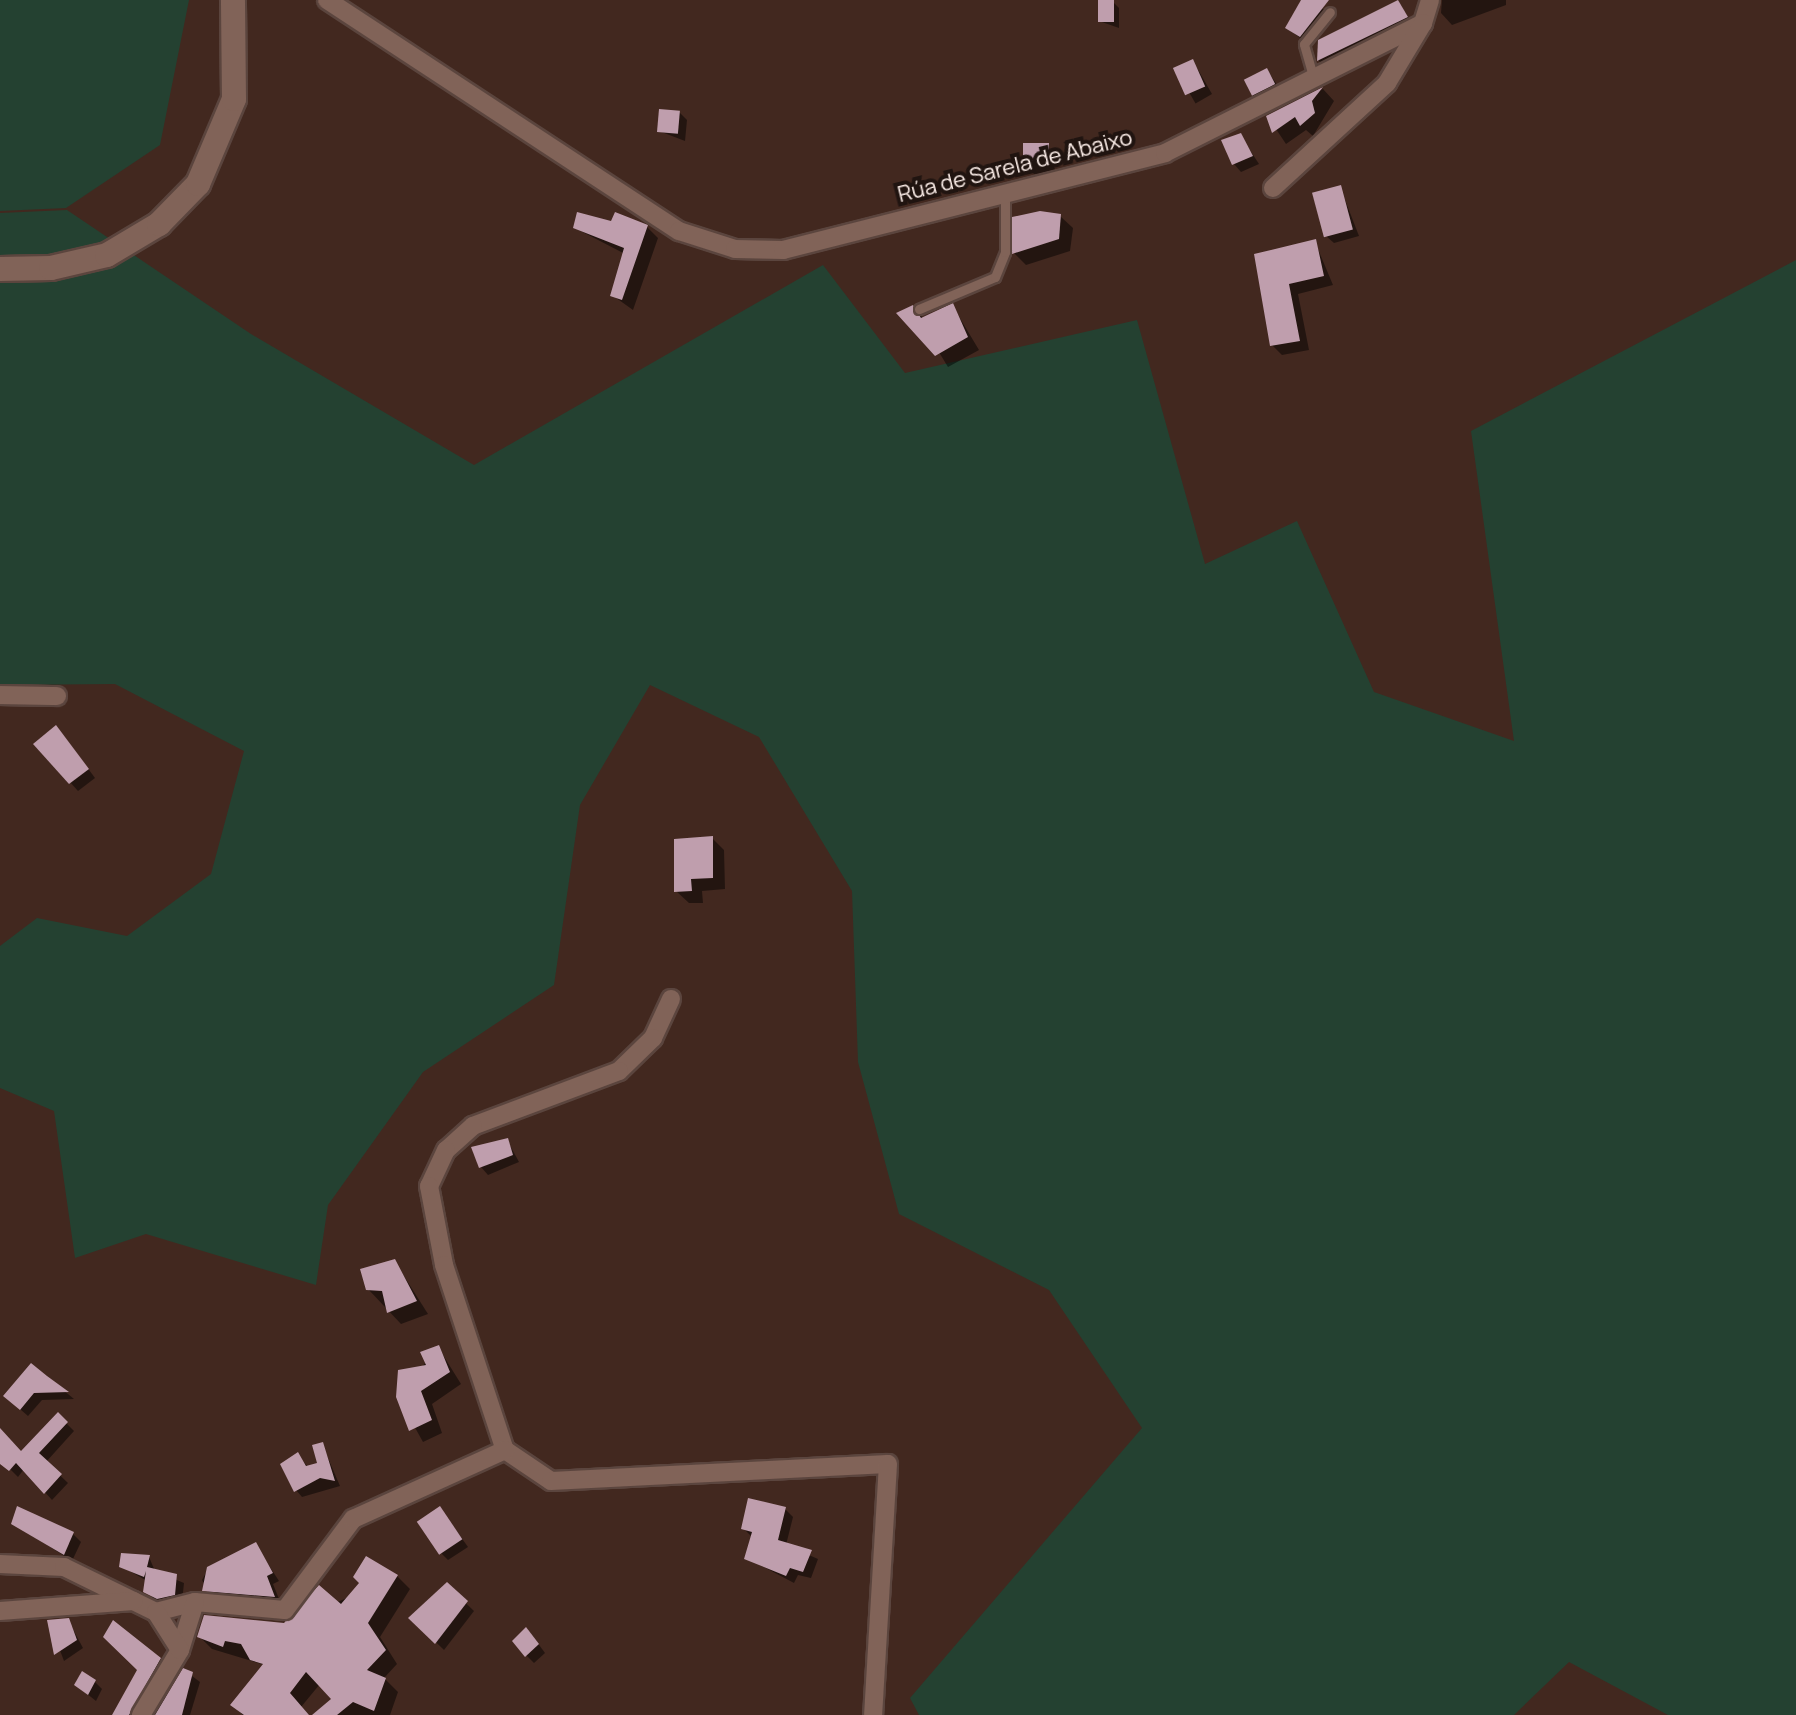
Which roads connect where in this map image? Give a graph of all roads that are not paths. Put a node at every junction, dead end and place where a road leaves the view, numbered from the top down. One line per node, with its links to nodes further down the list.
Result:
1 (233, 0): 9 (street)
2 (327, 0): 8 (street, Rúa de Sarela de Abaixo)
3 (1430, 0): 5 (street)
4 (1330, 12): 6 (lane)
5 (1423, 23): 6 (street, Rúa de Sarela de Abaixo); 7 (street)
6 (1313, 76): 8 (street, Rúa de Sarela de Abaixo)
7 (1273, 188)
8 (1005, 195): 10 (lane)
9 (0, 269)
10 (919, 309)
11 (0, 695): 12 (street)
12 (57, 696)
13 (671, 999): 14 (street)
14 (505, 1450): 16 (street); 21 (street)
15 (0, 1564): 17 (street)
16 (195, 1602): 17 (street); 19 (street)
17 (149, 1606): 18 (street); 19 (street)
18 (0, 1611)
19 (180, 1650): 20 (street)
20 (141, 1715)
21 (873, 1715)

